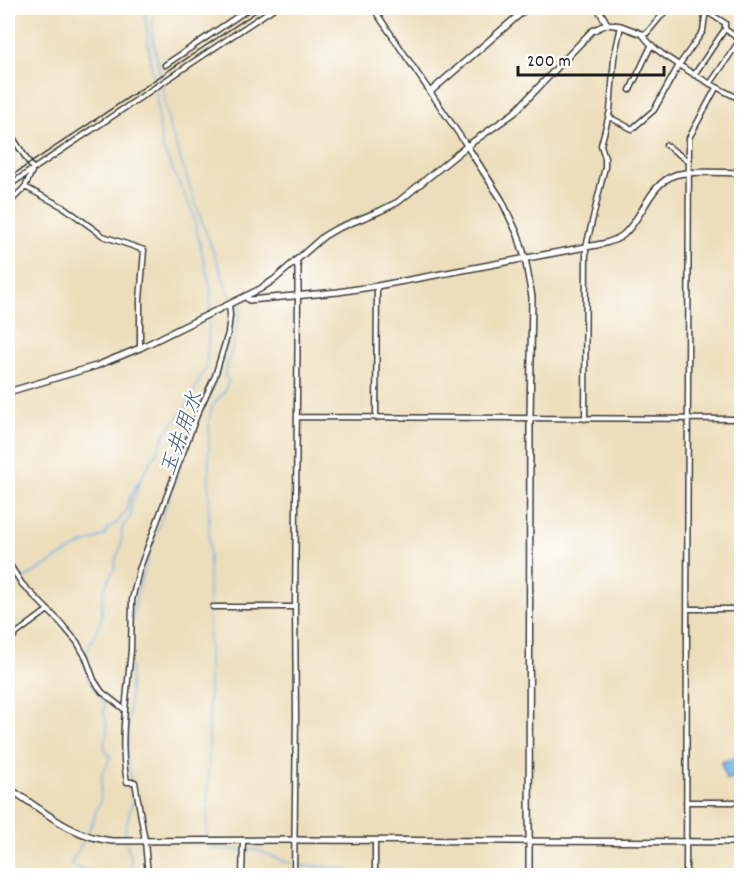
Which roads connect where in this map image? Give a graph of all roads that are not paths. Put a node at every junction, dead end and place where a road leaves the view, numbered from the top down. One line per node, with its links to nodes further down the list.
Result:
1 (250, 8): 15 (street)
2 (274, 8): 27 (street)
3 (373, 8): 20 (street)
4 (527, 8): 20 (street)
5 (598, 8): 9 (street)
6 (668, 8): 12 (street)
7 (701, 8): 8 (street)
8 (709, 10): 11 (street); 14 (street)
9 (607, 24): 10 (street); 25 (street)
10 (621, 26): 12 (street); 22 (street)
11 (725, 29): 16 (street); 17 (street)
12 (642, 34): 13 (street)
13 (651, 45): 14 (street); 19 (street)
14 (679, 64): 16 (street); 22 (street)
15 (165, 65)
16 (694, 75): 17 (street)
17 (710, 84): 18 (street)
18 (716, 88): 21 (street); 26 (street)
19 (630, 90)
20 (430, 92): 25 (street)
21 (741, 100)
22 (609, 117): 33 (street)
23 (8, 130): 27 (street)
24 (666, 145): 26 (street)
25 (466, 146): 34 (street); 35 (street)
26 (689, 162): 28 (street)
27 (33, 169): 30 (street); 31 (street)
28 (689, 173): 29 (street); 33 (street); 46 (street)
29 (741, 173)
30 (8, 186)
31 (24, 186): 32 (street); 40 (street)
32 (8, 208)
33 (586, 247): 34 (street); 45 (street)
34 (525, 258): 36 (street); 44 (street)
35 (296, 260): 37 (street); 38 (street)
36 (377, 286): 37 (street); 43 (street)
37 (298, 296): 38 (street); 42 (street)
38 (246, 297): 39 (street)
39 (230, 305): 40 (street); 55 (street)
40 (140, 348): 41 (street)
41 (8, 392)
42 (297, 417): 43 (street); 50 (street)
43 (376, 418): 44 (street)
44 (531, 418): 45 (street); 62 (street)
45 (585, 419): 46 (street)
46 (688, 419): 47 (street); 51 (street)
47 (741, 419)
48 (8, 562): 53 (street)
49 (213, 607): 50 (street)
50 (296, 607): 59 (street)
51 (687, 609): 52 (street); 57 (street)
52 (741, 609)
53 (48, 610): 54 (street); 55 (street)
54 (8, 642)
55 (125, 710): 60 (street)
56 (8, 788): 60 (street)
57 (686, 802): 58 (street); 63 (street)
58 (741, 802)
59 (294, 840): 61 (street); 65 (street); 68 (street)
60 (145, 841): 65 (street); 66 (street)
61 (375, 841): 62 (street); 69 (street)
62 (529, 841): 63 (street); 70 (street)
63 (686, 842): 64 (street); 71 (street)
64 (741, 842)
65 (243, 843): 67 (street)
66 (148, 876)
67 (242, 876)
68 (294, 876)
69 (375, 876)
70 (529, 876)
71 (686, 876)

